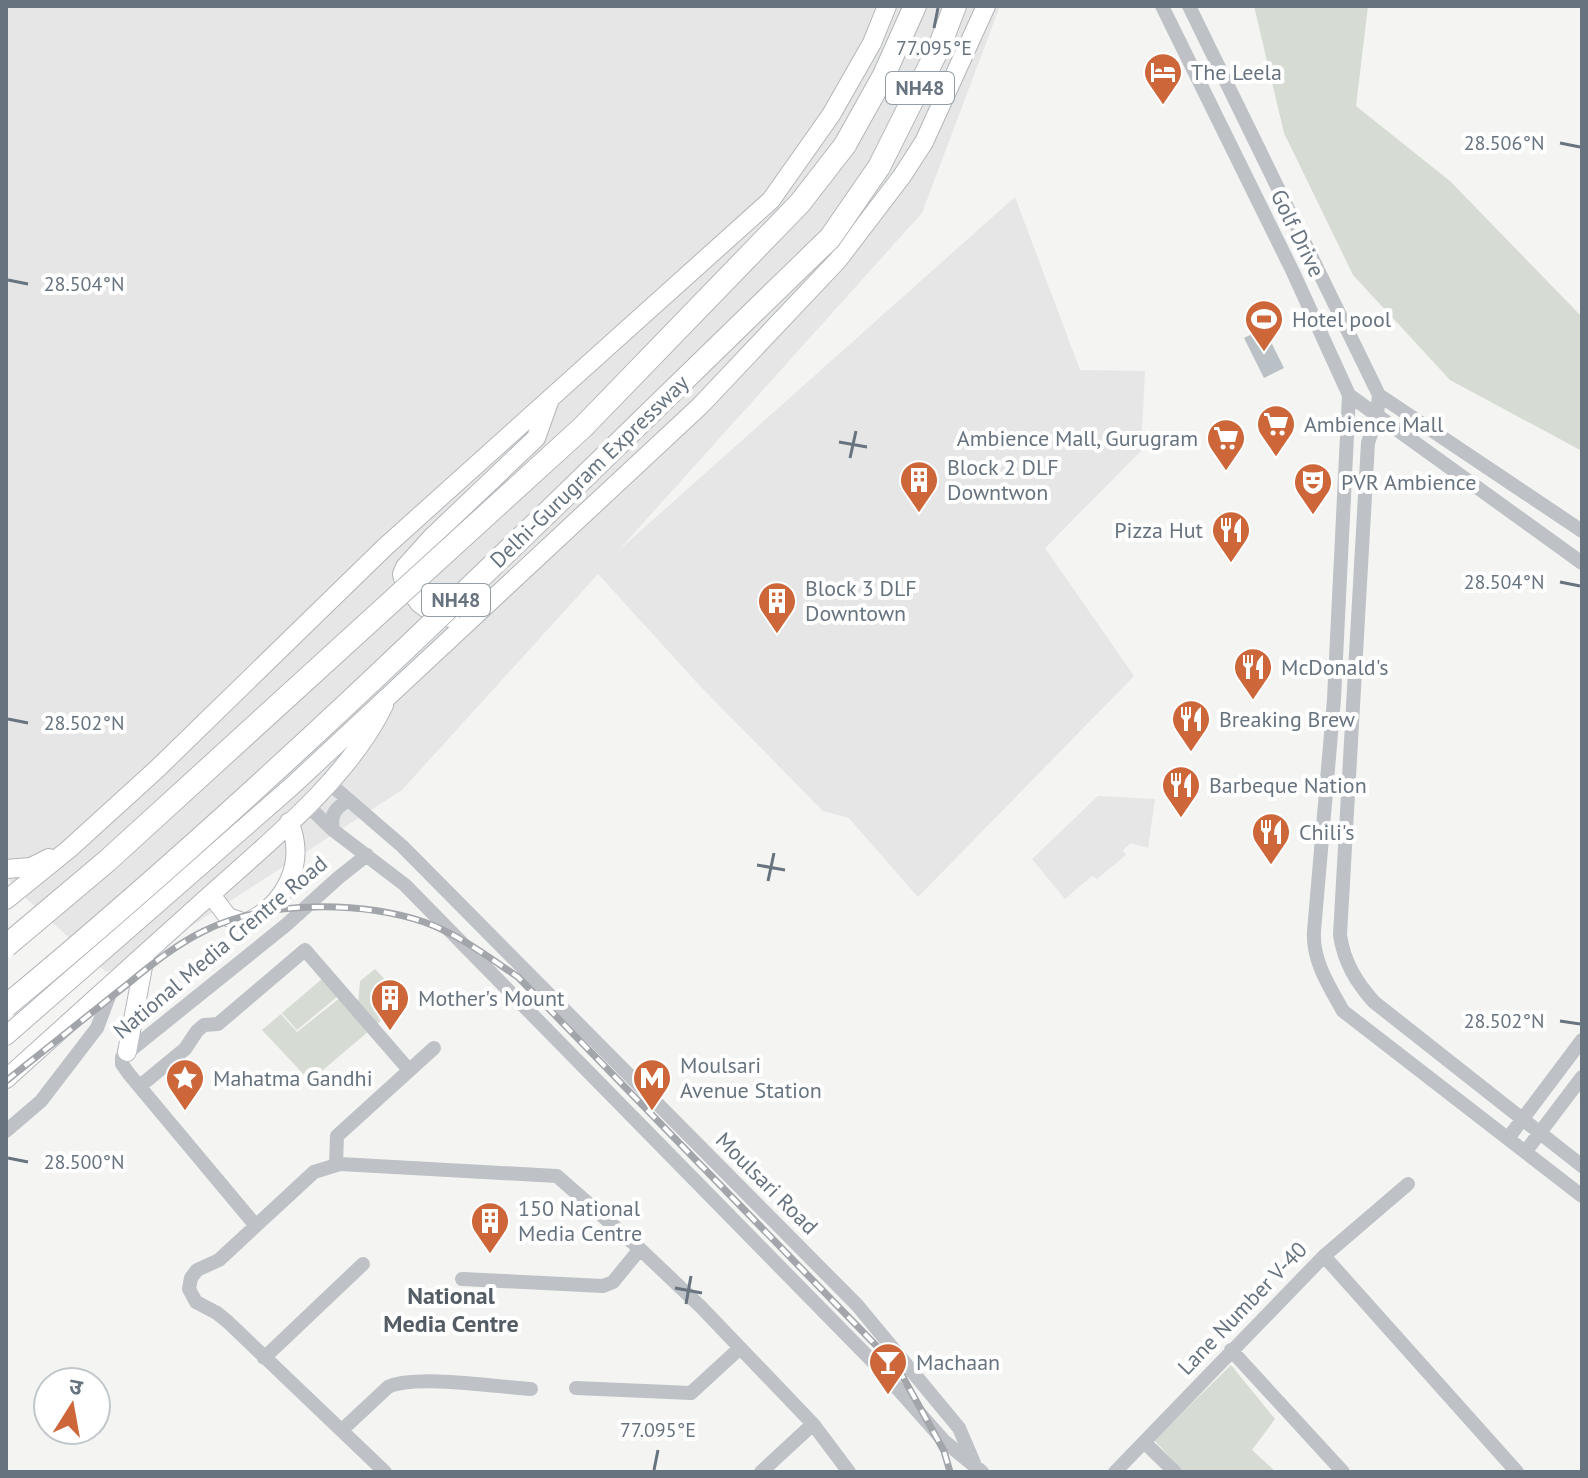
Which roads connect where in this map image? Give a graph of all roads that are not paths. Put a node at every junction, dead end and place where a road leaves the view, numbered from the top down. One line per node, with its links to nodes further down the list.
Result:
1 (871, 6): 8 (main road)
2 (887, 6): 8 (main road)
3 (915, 6): 27 (highway, Delhi-Gurugram Expressway / NH48, bridge)
4 (955, 6): 30 (highway, Delhi-Gurugram Expressway / NH48, bridge)
5 (986, 6): 15 (main road)
6 (1162, 6): 9 (street, Golf Drive)
7 (1189, 6): 10 (street, Golf Drive)
8 (872, 43): 11 (main road)
9 (1349, 395): 12 (street, Golf Drive); 42 (street)
10 (1379, 395): 12 (street); 13 (street)
11 (551, 397): 15 (main road); 22 (main road)
12 (1377, 415): 14 (street, Golf Drive); 39 (street)
13 (1582, 531)
14 (1582, 563)
15 (479, 611): 16 (main road)
16 (388, 695): 17 (main road); 31 (main road)
17 (329, 783): 18 (street, Moulsari Road); 19 (main road)
18 (349, 800): 21 (street); 61 (street, Moulsari Road)
19 (307, 805): 20 (main road); 21 (street, Moulsari Road)
20 (289, 822): 25 (main road); 25 (main road)
21 (333, 830): 23 (street, Moulsari Road)
22 (69, 849): 24 (main road); 26 (main road)
23 (367, 855): 34 (street, National Media Crentre Road); 61 (street, Moulsari Road)
24 (6, 869)
25 (211, 895): 28 (main road)
26 (6, 900)
27 (6, 946)
28 (145, 956): 29 (main road); 34 (main road)
29 (114, 982): 37 (main road); 40 (street)
30 (6, 1006)
31 (6, 1036)
32 (1582, 1040): 39 (street)
33 (434, 1048): 35 (street)
34 (127, 1052): 38 (street, National Media Crentre Road)
35 (409, 1070): 38 (street); 44 (street)
36 (1582, 1077): 41 (street)
37 (6, 1079)
38 (140, 1086): 48 (street, National Media Crentre Road)
39 (1523, 1120): 41 (street); 42 (street)
40 (6, 1131)
41 (1541, 1133): 43 (street); 45 (street)
42 (1509, 1137): 43 (street)
43 (1526, 1151): 47 (street)
44 (336, 1165): 48 (street); 49 (street)
45 (1582, 1166)
46 (1408, 1184): 50 (street, Lane Number V-40)
47 (1582, 1196)
48 (256, 1226): 55 (street)
49 (640, 1249): 52 (street); 53 (street)
50 (1324, 1256): 54 (street, Lane Number V-40); 68 (street)
51 (363, 1264): 55 (street)
52 (462, 1279)
53 (740, 1348): 56 (street); 58 (street)
54 (1231, 1350): 60 (street, Lane Number V-40); 67 (street)
55 (264, 1358): 59 (street)
56 (576, 1388)
57 (531, 1389): 59 (street)
58 (813, 1424): 63 (street); 64 (street)
59 (342, 1430): 62 (street)
60 (1144, 1442): 65 (street, Lane Number V-40); 66 (street)
61 (979, 1469)
62 (385, 1472)
63 (761, 1472)
64 (849, 1472)
65 (1115, 1472)
66 (1175, 1472)
67 (1343, 1472)
68 (1517, 1472)

